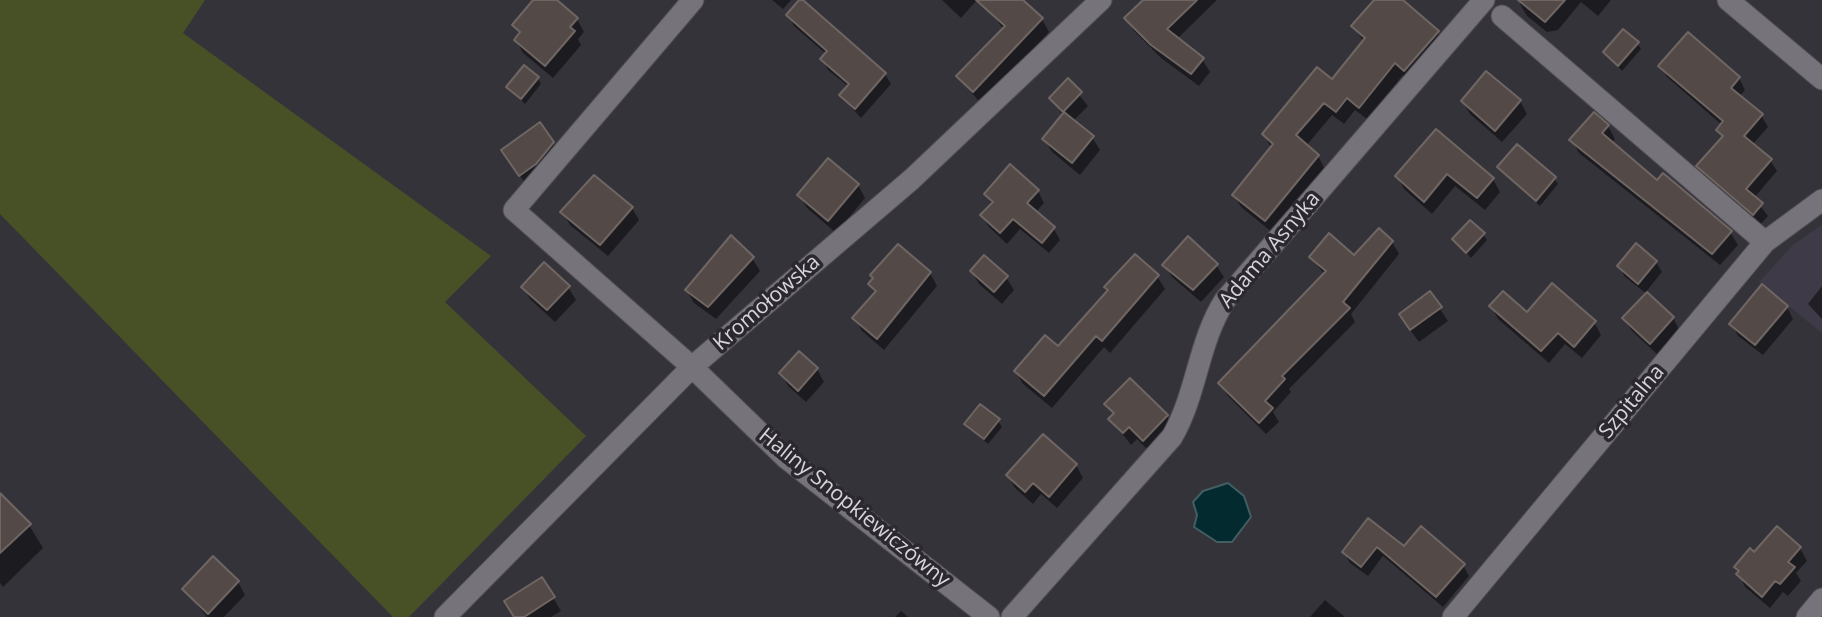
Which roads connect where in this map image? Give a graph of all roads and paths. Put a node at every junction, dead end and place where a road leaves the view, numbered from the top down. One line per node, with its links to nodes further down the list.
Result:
1 (694, 0): 9 (street, Haliny Snopkiewiczówny)
2 (1101, 0): 9 (street, Kromołowska)
3 (1484, 0): 13 (street, Adama Asnyka)
4 (1728, 0): 6 (street)
5 (1502, 16): 8 (street)
6 (1822, 79)
7 (1822, 200): 8 (street, Szpitalna)
8 (1765, 242): 14 (street, Szpitalna)
9 (692, 367): 11 (street, Kromołowska); 12 (street, Haliny Snopkiewiczówny)
10 (1822, 599): 15 (street)
11 (445, 617)
12 (989, 617)
13 (1012, 617)
14 (1453, 617)
15 (1807, 617)

